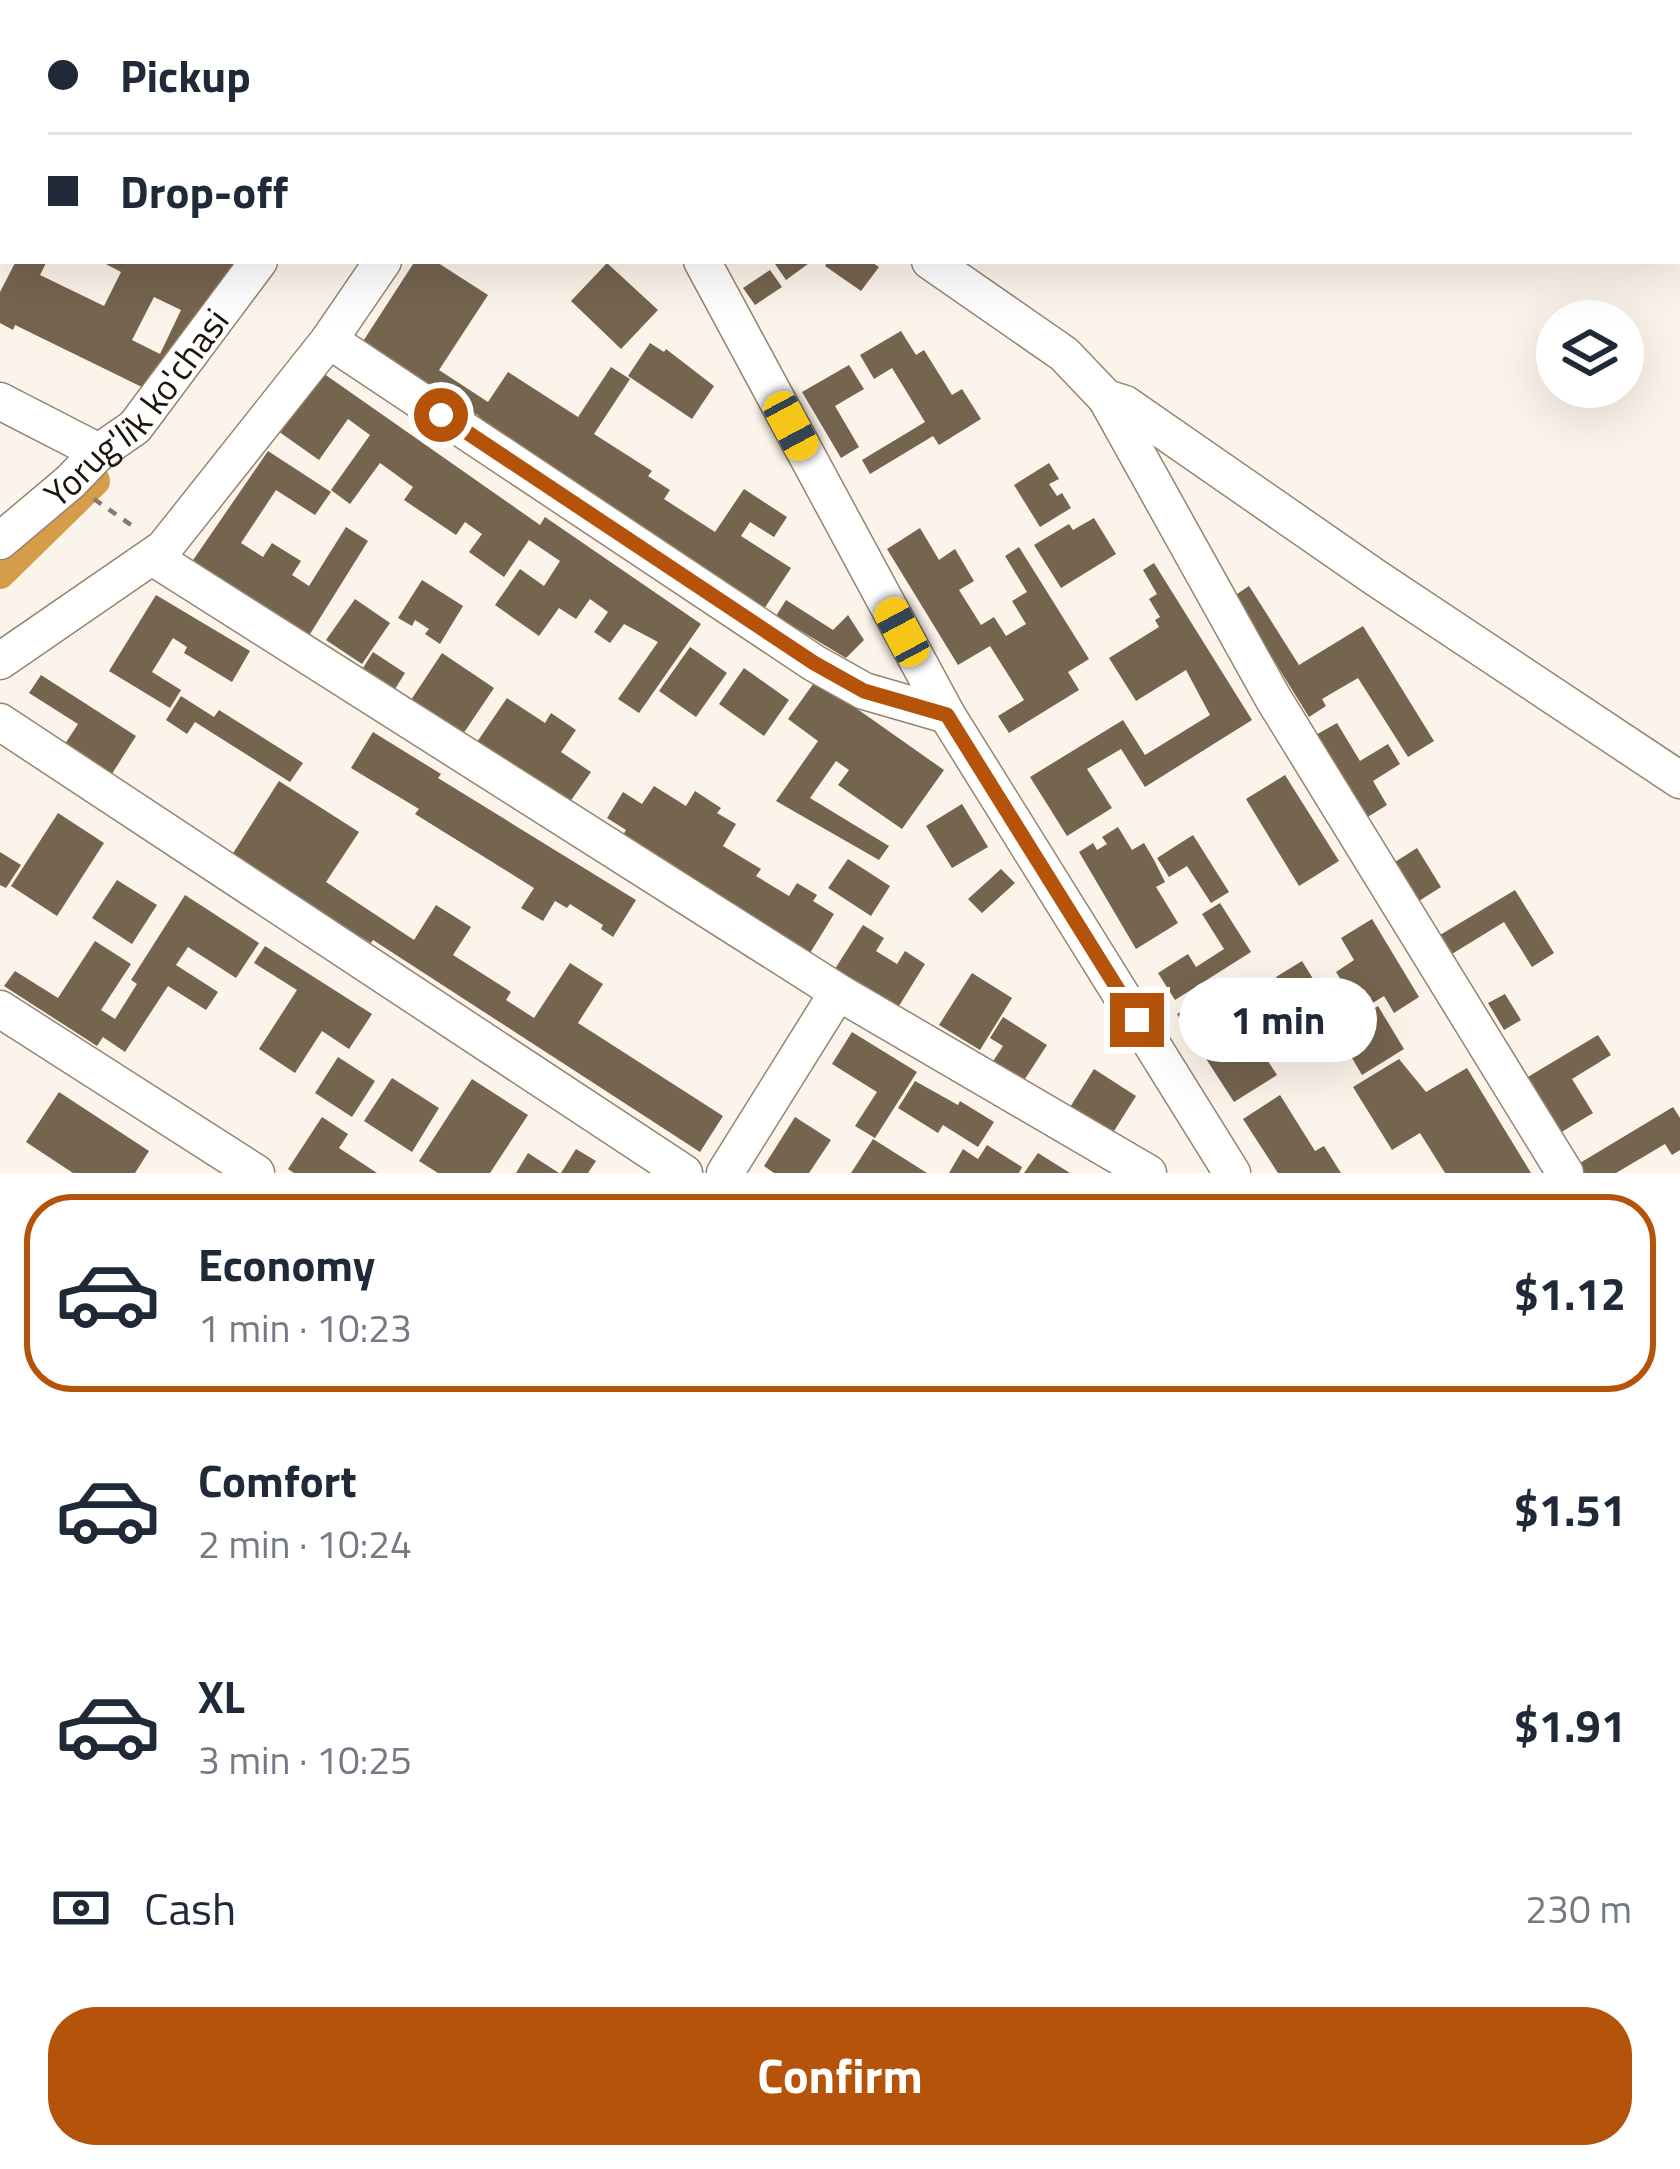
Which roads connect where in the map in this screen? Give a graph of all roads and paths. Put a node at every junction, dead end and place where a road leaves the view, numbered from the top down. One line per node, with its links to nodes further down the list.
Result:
1 (257, 264): 8 (street, Yorug'lik ko'chasi)
2 (381, 264): 5 (street)
3 (704, 264): 13 (street)
4 (934, 264): 6 (street)
5 (329, 340): 11 (street); 13 (street)
6 (1106, 398): 15 (street); 23 (street)
7 (0, 401): 8 (street)
8 (99, 452): 9 (street, Yorug'lik ko'chasi)
9 (70, 482): 10 (street, Yorug'lik ko'chasi); 11 (path)
10 (0, 541)
11 (159, 553): 12 (street); 16 (street)
12 (0, 661)
13 (947, 715): 22 (street)
14 (0, 722): 19 (street)
15 (1680, 780)
16 (838, 992): 20 (street); 21 (street)
17 (0, 1009): 18 (street)
18 (256, 1173)
19 (684, 1173)
20 (725, 1173)
21 (1148, 1173)
22 (1232, 1173)
23 (1565, 1173)

